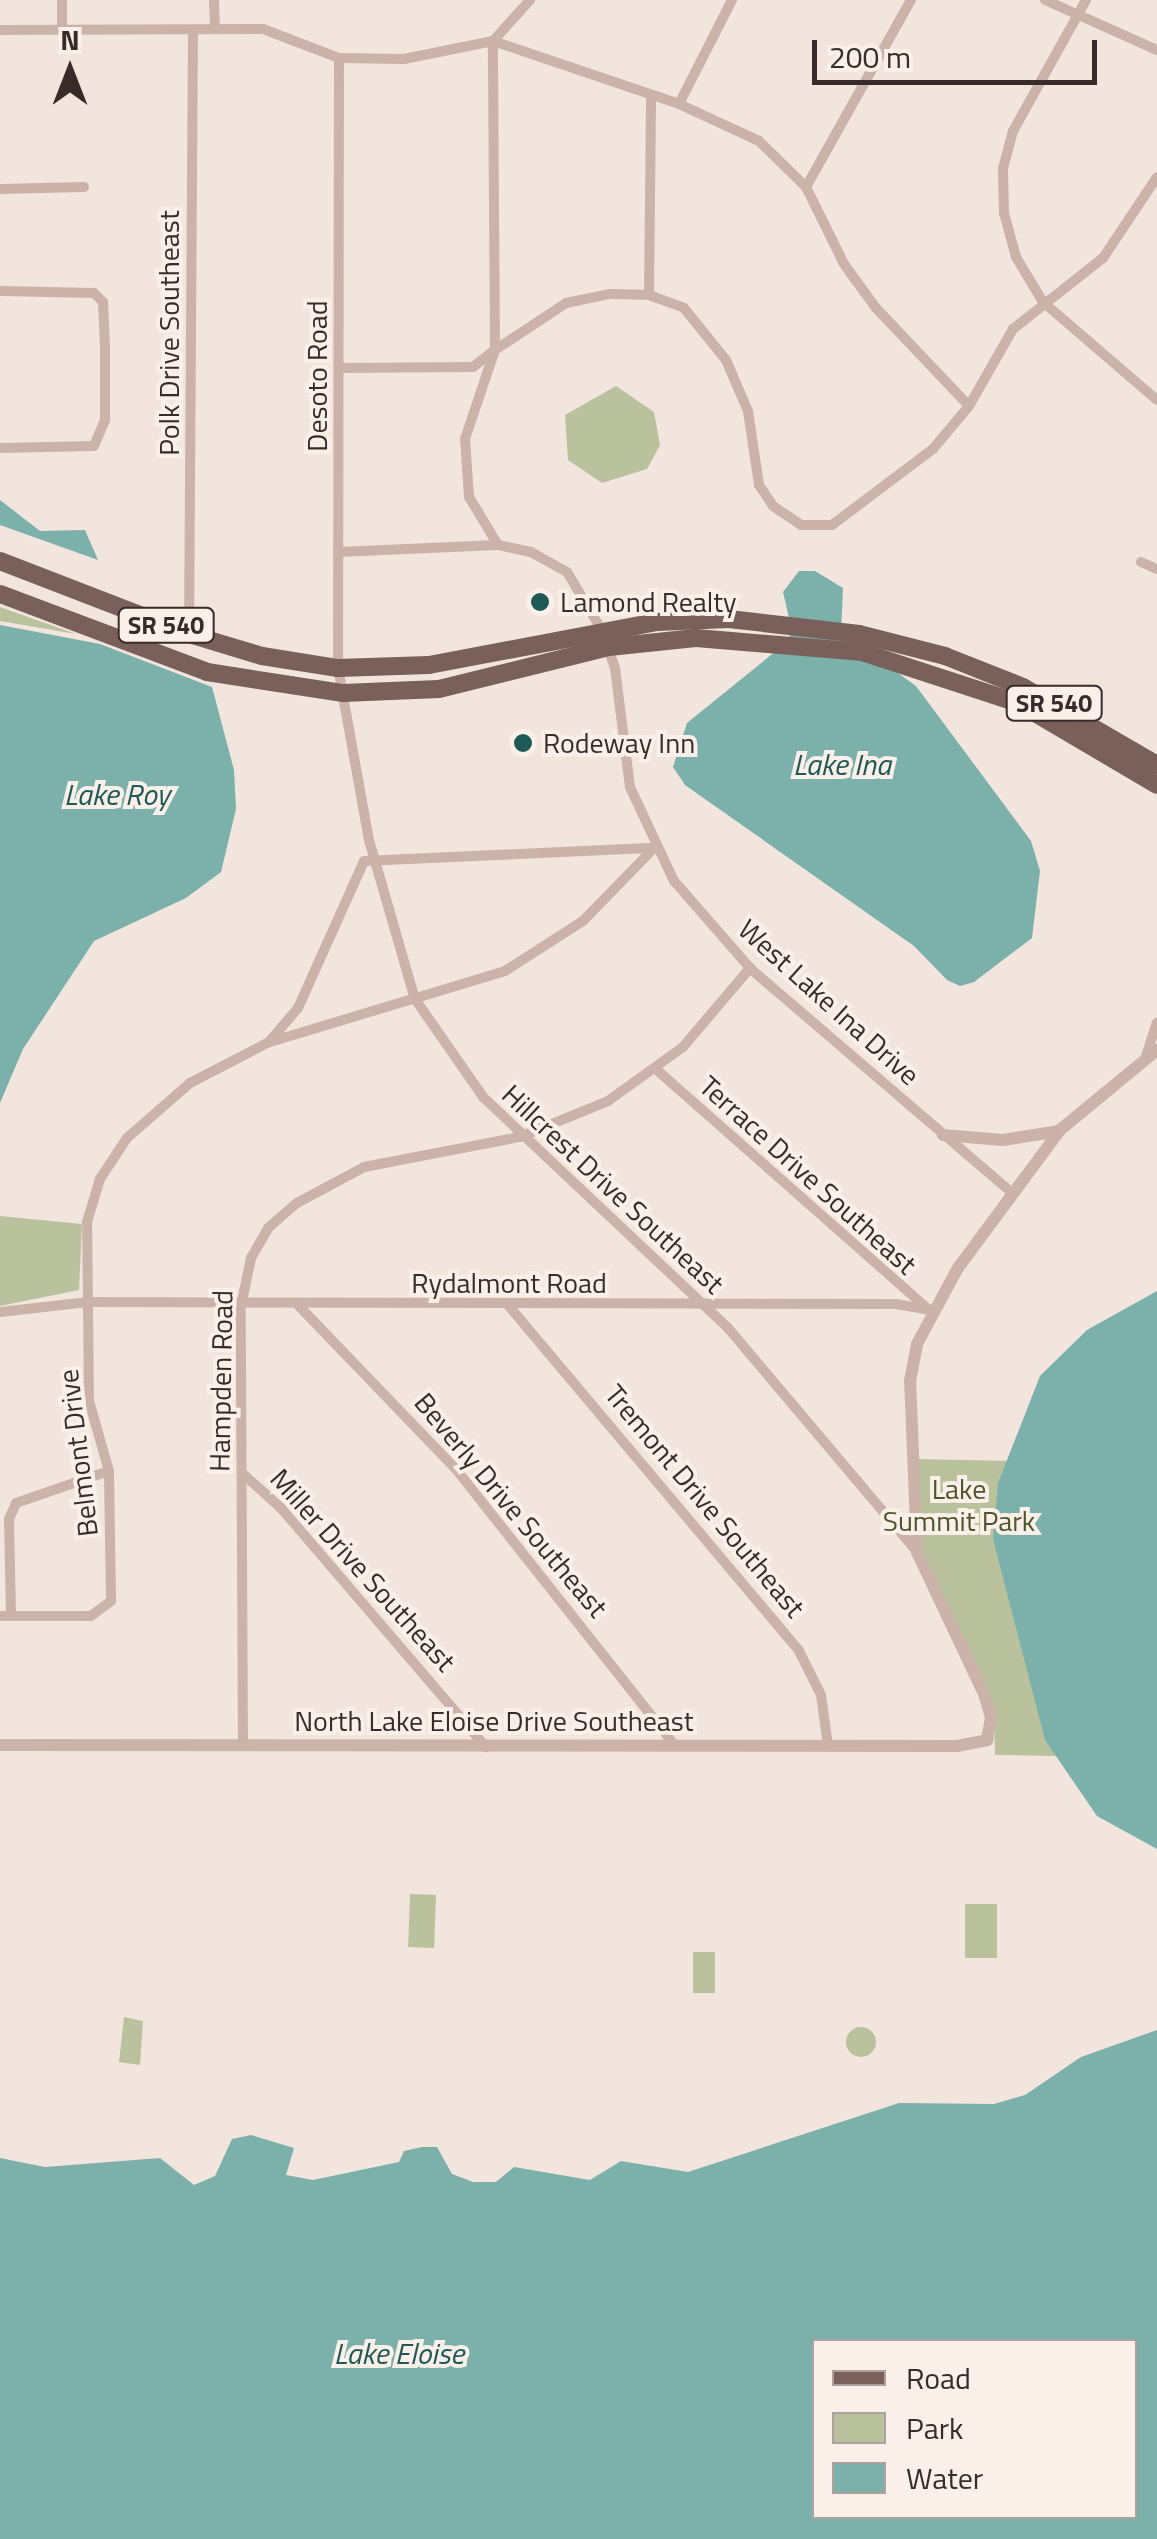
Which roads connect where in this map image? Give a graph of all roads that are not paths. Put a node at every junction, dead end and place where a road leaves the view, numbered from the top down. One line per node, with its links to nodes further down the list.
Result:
1 (62, 0): 11 (street)
2 (214, 0): 9 (street)
3 (530, 0): 13 (street)
4 (732, 0): 17 (street)
5 (912, 0): 20 (street)
6 (1045, 0): 8 (street)
7 (1086, 0): 8 (street)
8 (1078, 14): 14 (street); 24 (street)
9 (215, 26): 12 (street); 15 (street)
10 (0, 30): 11 (street)
11 (62, 30): 12 (street)
12 (193, 32): 36 (street, Polk Drive Southeast)
13 (493, 40): 15 (street); 16 (street); 25 (street)
14 (1157, 50)
15 (339, 58): 26 (street, Desoto Road)
16 (651, 96): 17 (street); 23 (street)
17 (679, 104): 20 (street)
18 (1157, 178): 24 (street)
19 (84, 187): 21 (street)
20 (806, 187): 28 (street)
21 (0, 189)
22 (0, 290): 29 (street)
23 (649, 295): 25 (street); 28 (street)
24 (1043, 302): 27 (street); 28 (street)
25 (496, 350): 26 (street); 30 (street)
26 (340, 368): 31 (street, Desoto Road)
27 (1157, 400)
28 (969, 406)
29 (0, 448)
30 (498, 545): 31 (street); 37 (street)
31 (338, 552): 40 (street, Desoto Road)
32 (0, 561): 36 (main road, SR 540)
33 (1142, 562): 34 (street)
34 (1157, 568)
35 (0, 594): 38 (main road, SR 540)
36 (189, 634): 38 (main road); 40 (main road, SR 540)
37 (605, 638): 39 (main road, SR 540); 40 (main road, SR 540); 41 (main road, SR 540); 44 (street, West Lake Ina Drive)
38 (118, 641): 41 (main road, SR 540)
39 (943, 664): 42 (main road, SR 540); 43 (main road, SR 540)
40 (338, 668): 41 (street, Desoto Road)
41 (344, 693): 45 (street, Hillcrest Drive Southeast)
42 (1157, 764)
43 (1157, 785)
44 (654, 848): 45 (street); 46 (street, West Lake Ina Drive); 47 (street)
45 (374, 858): 47 (street, Hillcrest Drive Southeast); 49 (street)
46 (750, 968): 51 (street, Hampden Road); 53 (street, West Lake Ina Drive)
47 (415, 1000): 49 (street); 54 (street, Hillcrest Drive Southeast)
48 (1157, 1023): 50 (street)
49 (269, 1042): 56 (street, Belmont Drive)
50 (1152, 1053): 52 (street)
51 (658, 1070): 54 (street, Hampden Road); 61 (street, Terrace Drive Southeast)
52 (1060, 1130): 53 (street); 55 (street)
53 (943, 1135): 55 (street, West Lake Ina Drive)
54 (520, 1137): 59 (street, Hillcrest Drive Southeast); 60 (street, Hampden Road)
55 (1012, 1192): 61 (street)
56 (88, 1302): 60 (street, Rydalmont Road); 62 (street, Rydalmont Road); 63 (street, Belmont Drive)
57 (298, 1305): 58 (street, Rydalmont Road); 60 (street, Rydalmont Road); 70 (street, Beverly Drive Southeast)
58 (508, 1305): 59 (street, Rydalmont Road); 71 (street, Tremont Drive Southeast)
59 (703, 1305): 61 (street, Rydalmont Road); 65 (street, Hillcrest Drive Southeast)
60 (241, 1306): 64 (street, Hampden Road)
61 (930, 1310): 65 (street)
62 (0, 1312)
63 (108, 1472): 66 (street); 66 (street, Belmont Drive)
64 (242, 1472): 68 (street, Hampden Road); 69 (street, Miller Drive Southeast)
65 (916, 1552): 71 (street, North Lake Eloise Drive Southeast)
66 (5, 1615)
67 (0, 1746): 68 (street, North Lake Eloise Drive Southeast)
68 (242, 1746): 69 (street, North Lake Eloise Drive Southeast)
69 (486, 1746): 70 (street, North Lake Eloise Drive Southeast)
70 (675, 1746): 71 (street, North Lake Eloise Drive Southeast)
71 (828, 1746)

